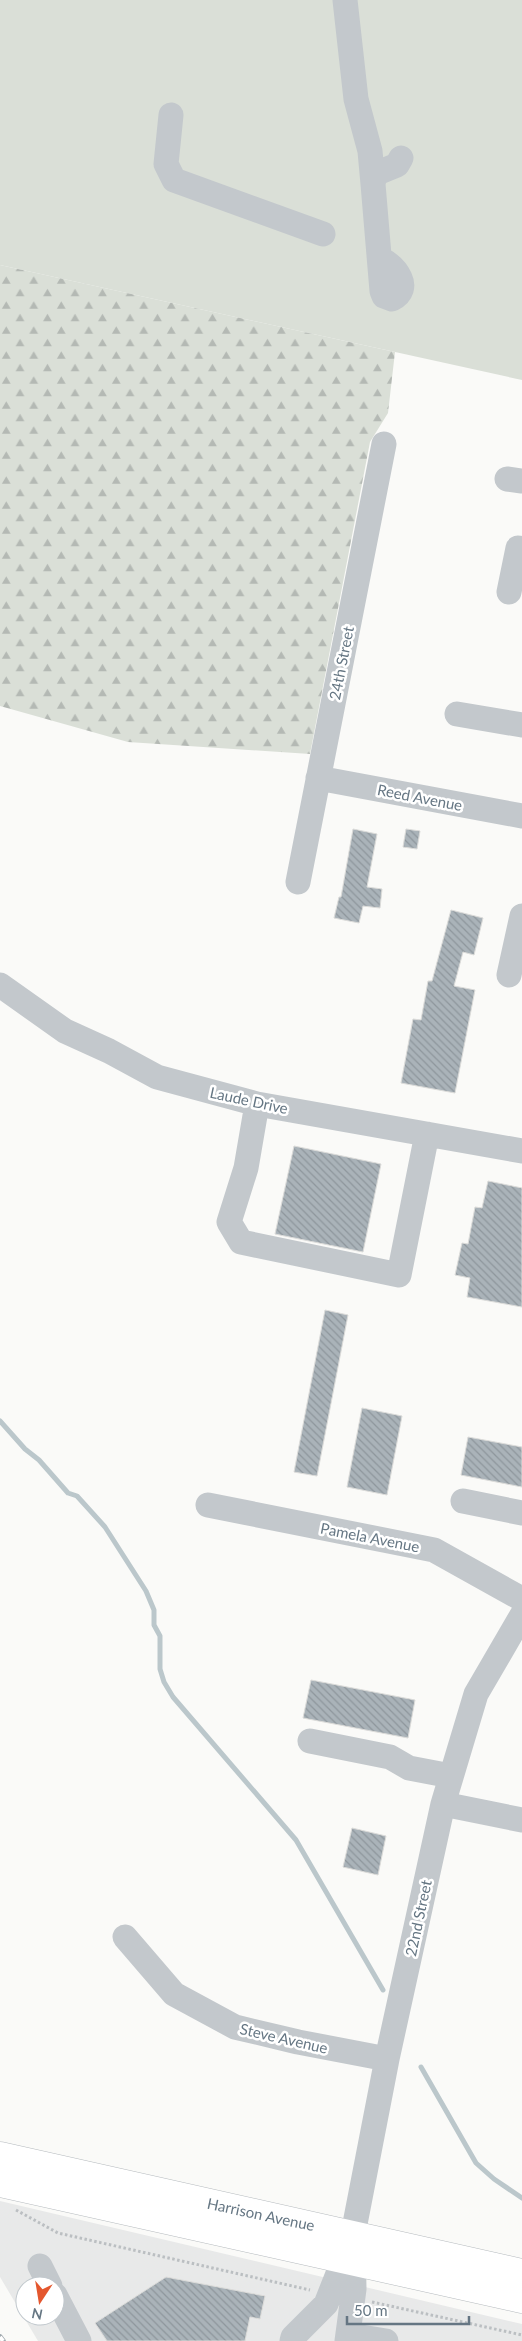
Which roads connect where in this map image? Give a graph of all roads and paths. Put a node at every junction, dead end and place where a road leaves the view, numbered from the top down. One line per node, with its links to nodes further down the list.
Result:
1 (345, 0): 4 (street)
2 (171, 115): 5 (street)
3 (401, 158): 4 (street)
4 (373, 184): 6 (street)
5 (323, 234)
6 (381, 259)
7 (384, 444): 12 (street, 24th Street)
8 (521, 541): 9 (street)
9 (509, 592)
10 (457, 714): 11 (street)
11 (522, 725)
12 (318, 778): 13 (street, Reed Avenue); 14 (street, 24th Street)
13 (522, 816)
14 (298, 882)
15 (522, 916): 16 (street)
16 (509, 975)
17 (0, 985): 18 (street, Laude Drive)
18 (257, 1104): 19 (street, Laude Drive); 19 (street)
19 (427, 1134): 20 (street, Laude Drive)
20 (522, 1151)
21 (463, 1501): 23 (street)
22 (208, 1505): 24 (street, Pamela Avenue)
23 (522, 1514)
24 (522, 1599)
25 (522, 1615): 27 (street, 22nd Street)
26 (310, 1740): 27 (street)
27 (452, 1776): 28 (street, 22nd Street)
28 (443, 1804): 29 (street); 31 (street, 22nd Street)
29 (522, 1820)
30 (125, 1937): 31 (street, Steve Avenue)
31 (387, 2059): 34 (street, 22nd Street)
32 (0, 2156): 34 (main road, Harrison Avenue)
33 (4, 2194): 34 (main road, Harrison Avenue); 36 (path)
34 (350, 2251): 35 (main road, Harrison Avenue); 36 (street, 22nd Street); 37 (main road, Harrison Avenue)
35 (522, 2273)
36 (341, 2296): 39 (path); 40 (street); 42 (street)
37 (522, 2299)
38 (65, 2314): 41 (street)
39 (522, 2335)
40 (348, 2338): 43 (street)
41 (79, 2341)
42 (292, 2341)
43 (386, 2341)

